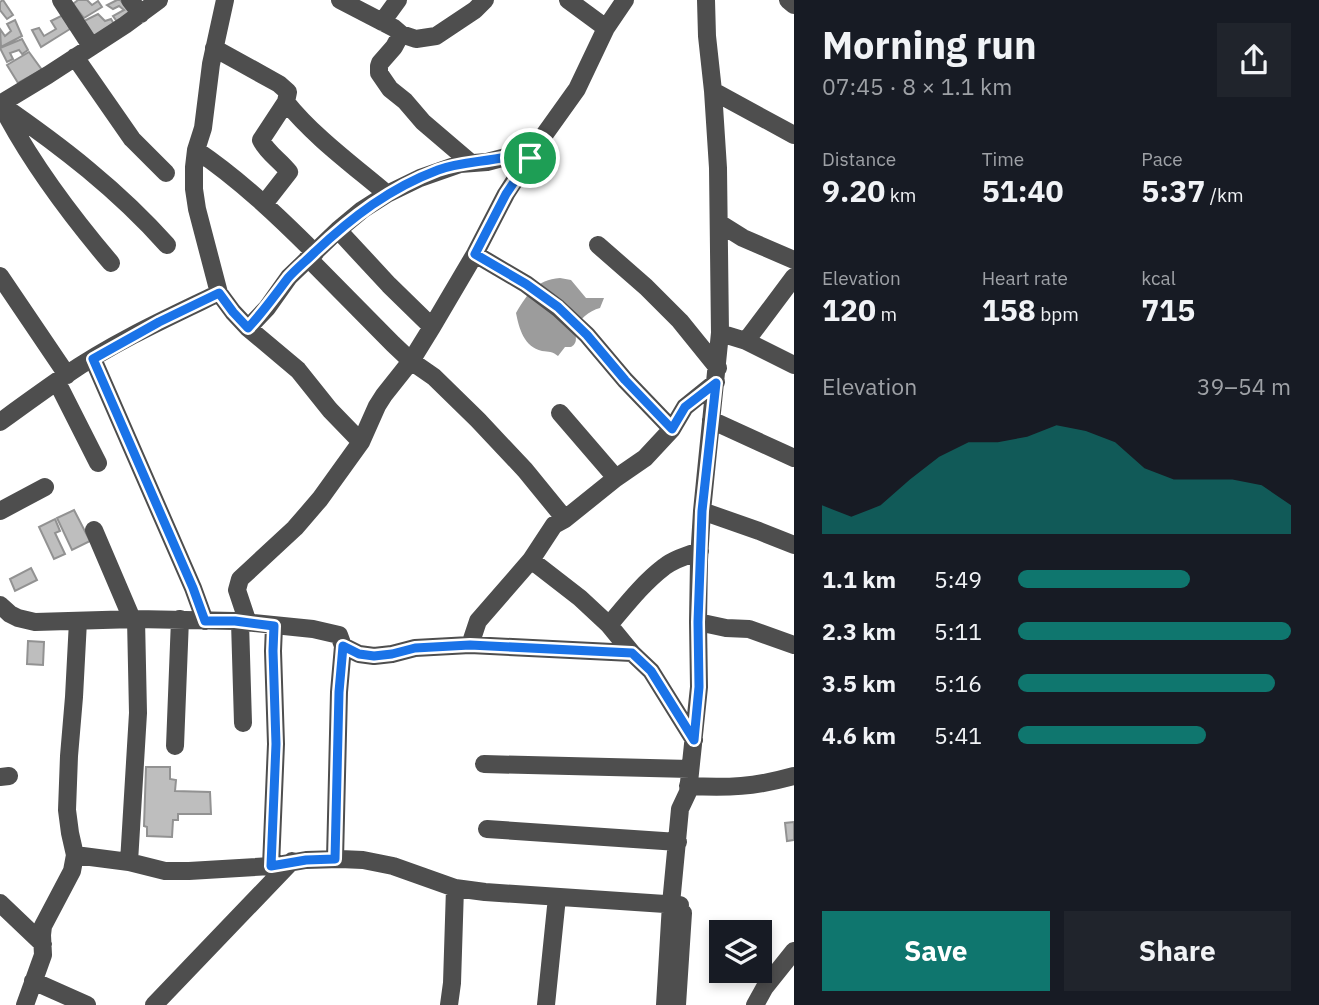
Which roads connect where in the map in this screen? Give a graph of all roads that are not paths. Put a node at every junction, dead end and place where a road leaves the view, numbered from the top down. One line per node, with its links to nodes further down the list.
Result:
1 (61, 0): 16 (street)
2 (159, 0): 12 (street)
3 (225, 0): 17 (street)
4 (340, 0): 13 (street)
5 (398, 0): 13 (street)
6 (485, 0): 15 (street)
7 (568, 0): 14 (street)
8 (625, 0): 14 (street)
9 (706, 0): 19 (street)
10 (788, 0): 11 (street)
11 (794, 5)
12 (135, 7): 16 (street)
13 (382, 22): 15 (street)
14 (606, 28): 24 (street)
15 (401, 34): 25 (street)
16 (91, 46): 18 (street)
17 (214, 48): 20 (street); 23 (street)
18 (75, 57): 21 (street); 26 (street)
19 (713, 91): 22 (street); 29 (street)
20 (285, 102): 27 (street); 28 (street)
21 (2, 106): 31 (street); 36 (street)
22 (794, 135)
23 (196, 150): 28 (street); 39 (street)
24 (530, 158): 25 (street); 33 (street)
25 (471, 163): 27 (street)
26 (166, 173)
27 (387, 194): 30 (street)
28 (264, 204): 34 (street)
29 (719, 223): 35 (street); 42 (street)
30 (338, 230): 34 (street); 40 (street)
31 (167, 245)
32 (598, 245): 47 (street)
33 (475, 254): 40 (street); 52 (street)
34 (312, 256): 41 (street); 45 (street)
35 (794, 260)
36 (111, 262)
37 (0, 276): 48 (street)
38 (794, 277): 43 (street)
39 (219, 293): 41 (street); 44 (street)
40 (432, 327): 45 (street)
41 (248, 328): 53 (street)
42 (720, 333): 43 (street); 47 (street)
43 (747, 341): 46 (street)
44 (93, 359): 48 (street); 69 (street)
45 (411, 361): 53 (street); 60 (street)
46 (794, 365)
47 (717, 375): 50 (street); 52 (street)
48 (62, 379): 51 (street); 55 (street)
49 (560, 414): 56 (street)
50 (711, 420): 54 (street); 59 (street)
51 (0, 422)
52 (672, 429): 56 (street)
53 (362, 442): 70 (street)
54 (794, 458)
55 (98, 463)
56 (616, 478): 60 (street)
57 (45, 487): 58 (street)
58 (0, 511)
59 (702, 511): 62 (street); 63 (street)
60 (565, 519): 64 (street)
61 (94, 530): 66 (street)
62 (794, 545)
63 (700, 551): 71 (street); 72 (street)
64 (531, 560): 72 (street); 74 (street)
65 (0, 606): 68 (street)
66 (134, 619): 67 (street); 68 (street); 89 (street)
67 (180, 619): 69 (street); 80 (street)
68 (78, 621): 86 (street)
69 (205, 621): 70 (street)
70 (244, 622): 73 (street); 78 (street)
71 (698, 622): 75 (street); 79 (street)
72 (609, 625): 77 (street)
73 (274, 626): 76 (street); 90 (street)
74 (470, 645): 76 (street); 77 (street)
75 (794, 645)
76 (343, 646): 87 (street)
77 (632, 653): 79 (street)
78 (243, 723)
79 (694, 740): 83 (street)
80 (175, 746)
81 (484, 764): 83 (street)
82 (794, 776): 83 (street)
83 (689, 782): 85 (street); 94 (street)
84 (487, 828): 85 (street)
85 (678, 842): 94 (street)
86 (75, 855): 89 (street); 95 (street)
87 (335, 859): 88 (street); 91 (street)
88 (292, 861): 90 (street); 100 (street)
89 (129, 862): 90 (street)
90 (271, 866)
91 (455, 888): 92 (street); 101 (street)
92 (556, 897): 94 (street); 102 (street)
93 (0, 902): 95 (street)
94 (677, 905): 103 (street); 104 (street)
95 (43, 944): 97 (street)
96 (794, 951): 105 (street)
97 (33, 981): 98 (street); 99 (street)
98 (25, 1005)
99 (87, 1005)
100 (154, 1005)
101 (449, 1005)
102 (546, 1005)
103 (665, 1005)
104 (677, 1005)
105 (755, 1005)

